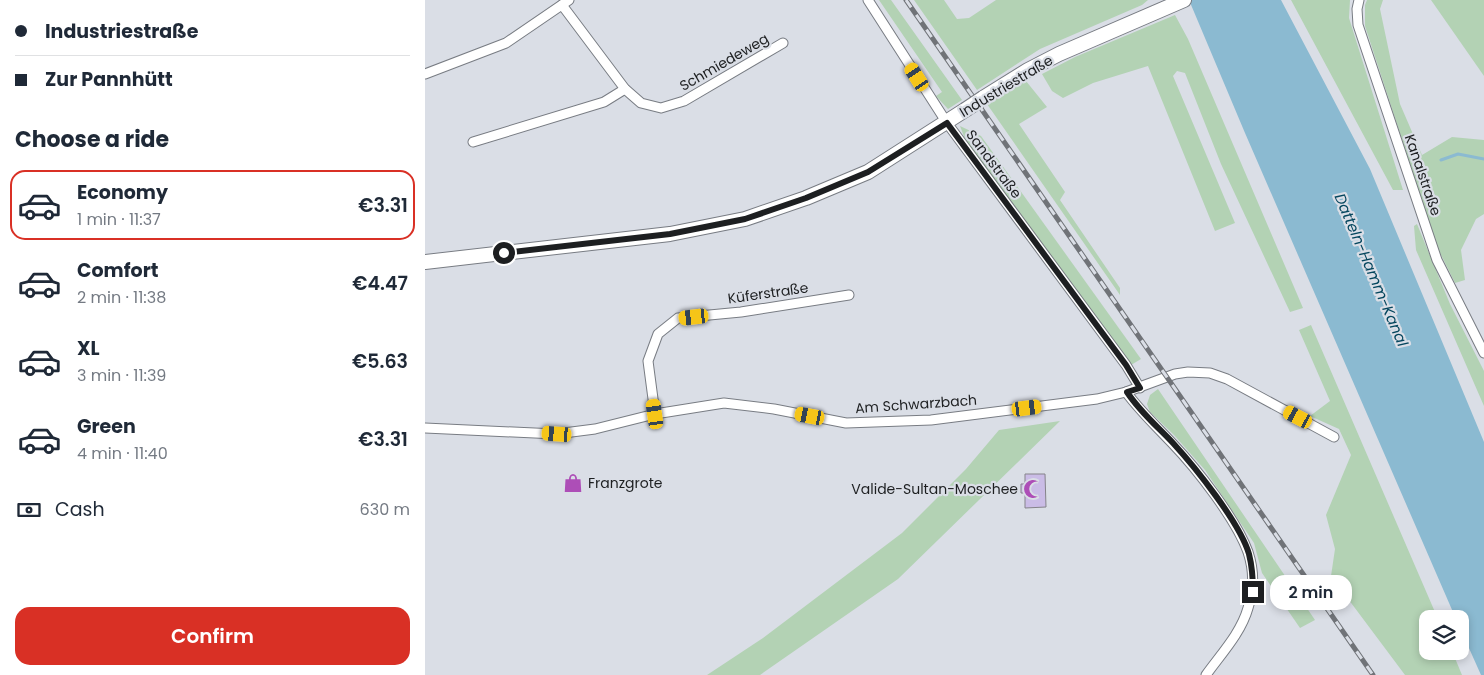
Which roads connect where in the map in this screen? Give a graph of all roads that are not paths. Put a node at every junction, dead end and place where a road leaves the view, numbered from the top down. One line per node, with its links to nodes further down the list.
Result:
1 (868, 0): 8 (street, Sandstraße)
2 (1184, 0): 8 (main road, Industriestraße, bridge)
3 (1359, 0): 12 (street, Kanalstraße)
4 (566, 3): 6 (street); 7 (street, Schmiedeweg)
5 (783, 43): 7 (street, Schmiedeweg)
6 (425, 74)
7 (625, 89): 9 (street)
8 (947, 123): 10 (main road, Industriestraße); 13 (street, Sandstraße)
9 (473, 142)
10 (425, 262)
11 (849, 295): 15 (street, Küferstraße)
12 (1484, 353)
13 (1140, 388): 14 (street, Am Schwarzbach); 17 (street, Am Schwarzbach)
14 (1127, 392): 15 (street, Am Schwarzbach); 18 (street)
15 (655, 414): 16 (street, Am Schwarzbach)
16 (425, 428)
17 (1334, 437)
18 (1206, 675)

